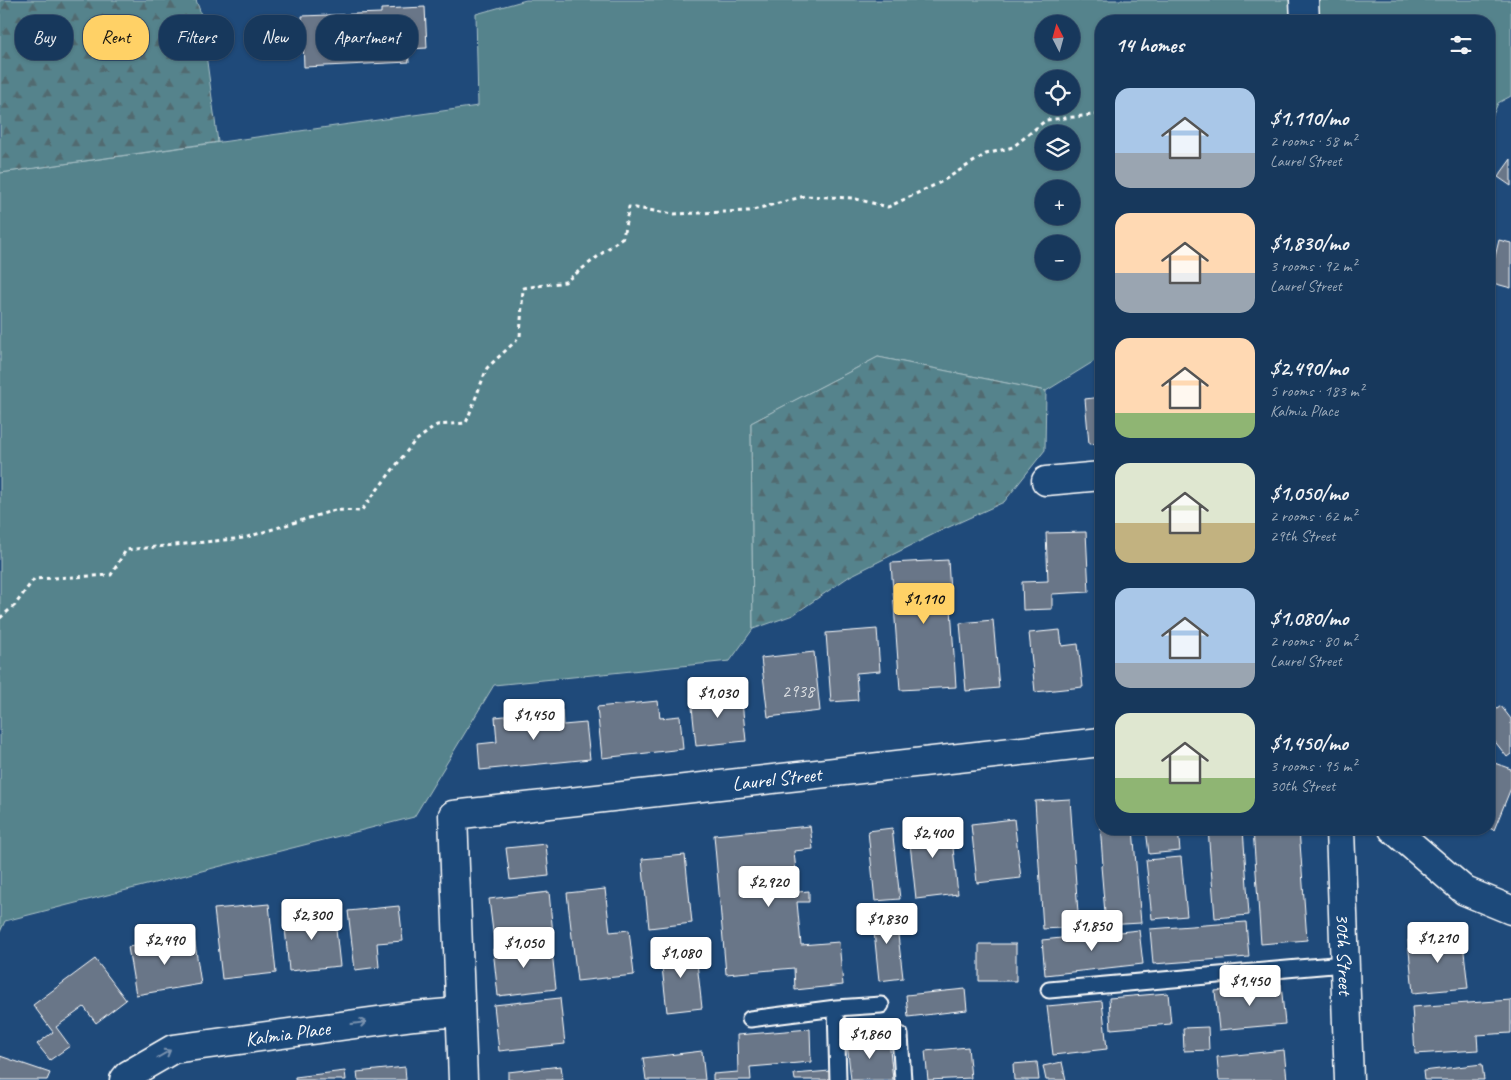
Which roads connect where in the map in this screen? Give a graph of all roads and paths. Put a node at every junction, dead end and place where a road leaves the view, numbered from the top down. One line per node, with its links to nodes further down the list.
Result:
1 (1304, 0): 2 (street)
2 (1305, 15)
3 (1095, 115): 6 (path)
4 (1095, 476): 5 (street)
5 (1046, 480)
6 (0, 618)
7 (1095, 743): 15 (street, Laurel Street)
8 (1340, 835): 11 (street, 30th Street)
9 (1400, 835): 10 (street)
10 (1511, 910)
11 (1344, 964): 12 (lane); 22 (street, 30th Street)
12 (1049, 990)
13 (882, 1005): 14 (lane)
14 (836, 1008): 16 (lane); 17 (lane)
15 (460, 1012): 18 (street, Kalmia Place, one-way to 15); 19 (street)
16 (750, 1019)
17 (837, 1033): 20 (lane); 21 (lane)
18 (124, 1080)
19 (463, 1080)
20 (838, 1080)
21 (903, 1080)
22 (1349, 1080)

